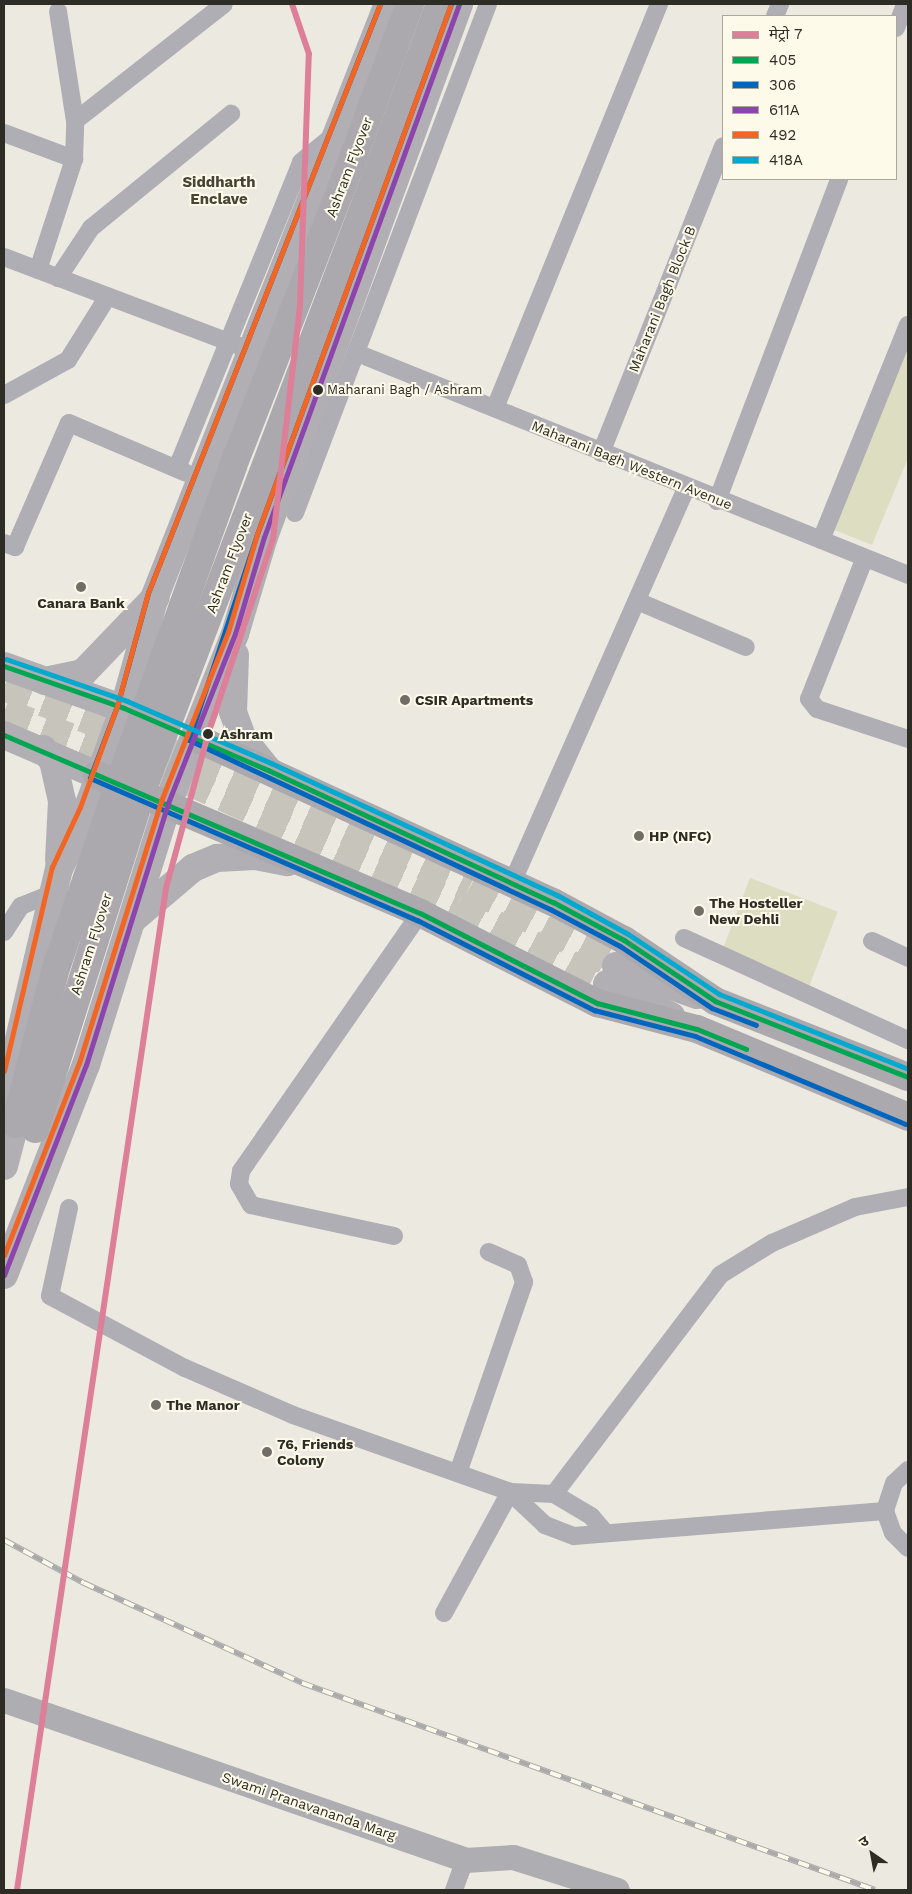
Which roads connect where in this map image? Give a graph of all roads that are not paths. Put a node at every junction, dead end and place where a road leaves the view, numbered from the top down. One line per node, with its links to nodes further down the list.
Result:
1 (224, 4): 12 (street)
2 (388, 4): 23 (main road)
3 (410, 4): 68 (highway, Ashram Flyover, bridge)
4 (440, 4): 68 (highway, Ashram Flyover, bridge)
5 (459, 4): 34 (main road)
6 (488, 4): 24 (street)
7 (659, 4): 26 (street)
8 (905, 4): 10 (street)
9 (58, 12): 12 (street)
10 (897, 25)
11 (231, 114): 20 (street)
12 (75, 121): 15 (street)
13 (4, 133): 15 (street)
14 (722, 149): 27 (street, Maharani Bagh Block B)
15 (74, 159): 18 (street)
16 (839, 180): 31 (street)
17 (11, 260): 18 (street); 19 (street)
18 (38, 270): 20 (street)
19 (4, 275)
20 (58, 278): 21 (street)
21 (108, 296): 23 (street); 25 (street)
22 (908, 325): 35 (street)
23 (241, 346): 28 (street); 29 (main road)
24 (357, 353): 26 (street, Maharani Bagh Western Avenue); 33 (street)
25 (4, 395)
26 (495, 408): 27 (street, Maharani Bagh Western Avenue)
27 (601, 453): 30 (street, Maharani Bagh Western Avenue)
28 (177, 468): 29 (street); 36 (street)
29 (201, 483): 32 (main road)
30 (686, 488): 31 (street, Maharani Bagh Western Avenue); 40 (street)
31 (718, 501): 35 (street, Maharani Bagh Western Avenue)
32 (190, 509): 34 (main road); 39 (main road)
33 (295, 513)
34 (264, 537): 41 (main road)
35 (821, 540): 37 (street, Maharani Bagh Western Avenue)
36 (4, 543)
37 (864, 560): 38 (street, Maharani Bagh Western Avenue); 48 (street)
38 (908, 575)
39 (155, 596): 41 (main road); 44 (main road); 45 (main road)
40 (637, 601): 42 (street); 55 (street)
41 (235, 634): 47 (main road); 50 (main road)
42 (746, 646)
43 (4, 666): 44 (main road)
44 (45, 681): 45 (main road)
45 (124, 708): 47 (main road); 51 (main road)
46 (4, 735): 49 (main road)
47 (196, 738): 50 (highway); 52 (main road)
48 (908, 739)
49 (43, 749): 51 (main road); 54 (main road)
50 (268, 770): 55 (highway)
51 (98, 775): 52 (highway); 54 (main road)
52 (168, 803): 53 (highway); 58 (main road)
53 (307, 865): 56 (highway); 58 (main road)
54 (55, 882): 57 (street); 58 (main road); 68 (main road)
55 (512, 883): 63 (highway)
56 (420, 913): 64 (highway); 73 (street)
57 (8, 914): 59 (street)
58 (133, 919): 72 (main road)
59 (4, 932)
60 (684, 938): 65 (street)
61 (872, 941): 62 (street)
62 (908, 958)
63 (715, 1001): 64 (main road); 66 (highway)
64 (698, 1029): 67 (highway)
65 (908, 1040)
66 (908, 1077)
67 (908, 1117)
68 (18, 1118): 69 (main road); 72 (main road)
69 (4, 1166)
70 (908, 1197): 79 (street)
71 (69, 1208): 76 (street)
72 (20, 1224): 75 (main road)
73 (394, 1236)
74 (489, 1252): 76 (street)
75 (4, 1275)
76 (459, 1470): 78 (street)
77 (908, 1470): 80 (street)
78 (510, 1492): 79 (street); 81 (street); 83 (street)
79 (554, 1494): 81 (street)
80 (885, 1511): 81 (street); 82 (street)
81 (604, 1531)
82 (908, 1548)
83 (444, 1613)
84 (4, 1700): 85 (street, Swami Pranavananda Marg)
85 (465, 1860): 86 (street); 87 (street, Swami Pranavananda Marg)
86 (454, 1890)
87 (617, 1890)

